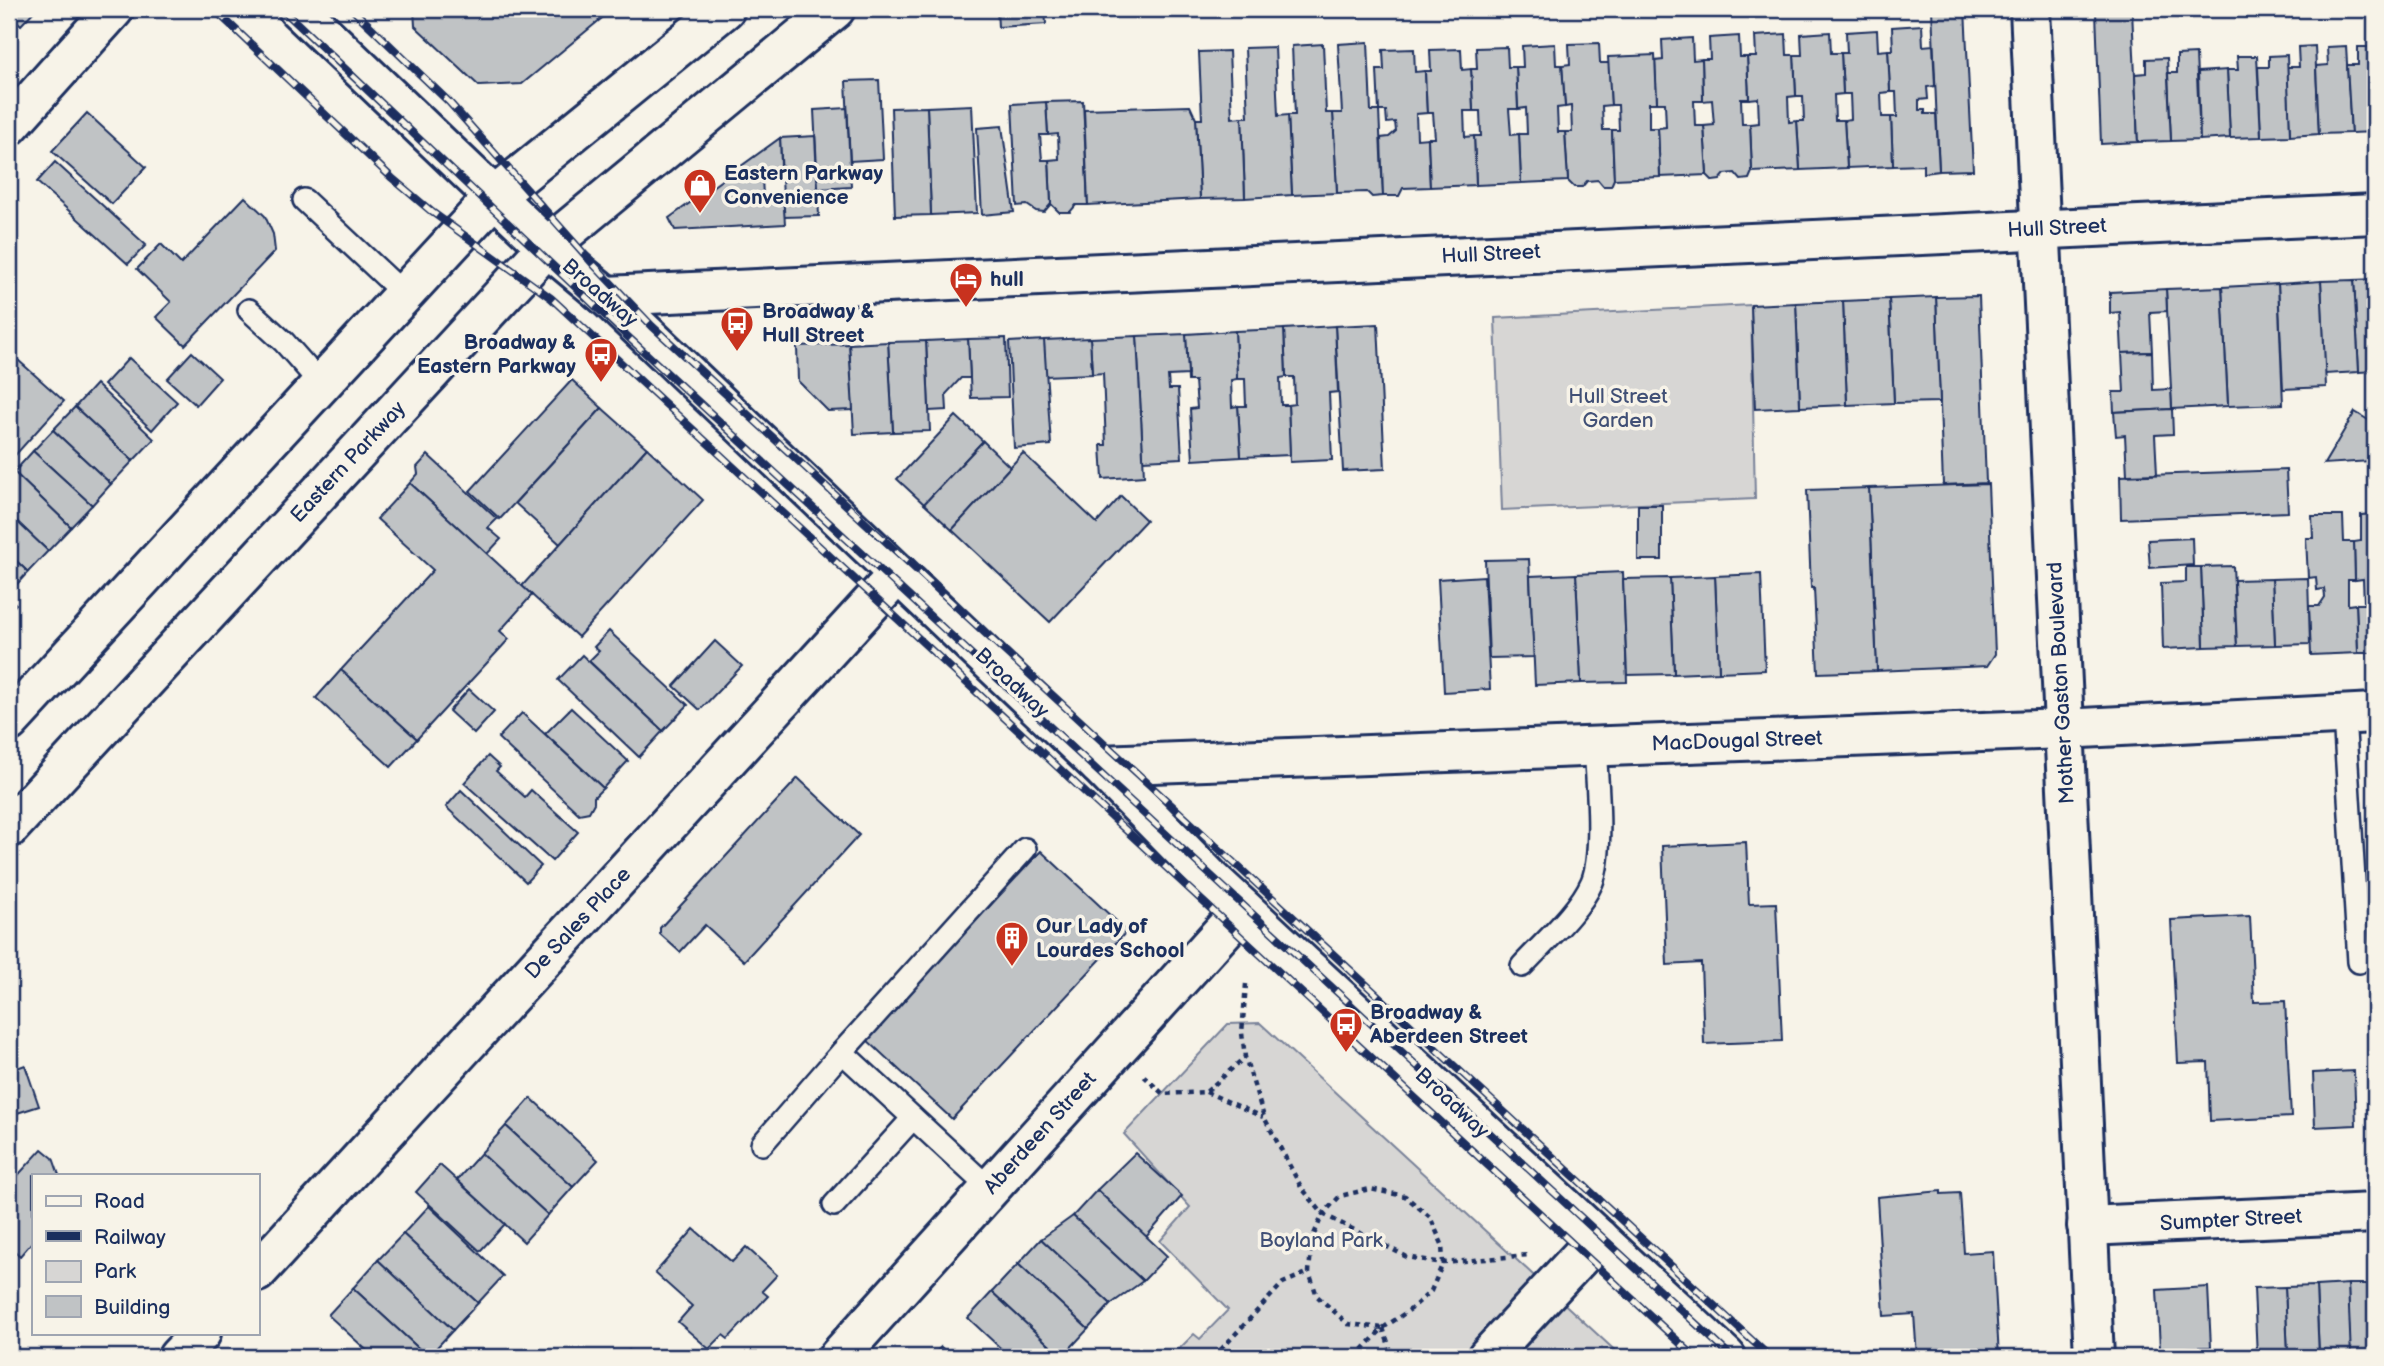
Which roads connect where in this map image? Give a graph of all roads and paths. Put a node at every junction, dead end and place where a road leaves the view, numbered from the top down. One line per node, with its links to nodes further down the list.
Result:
1 (114, 9): 6 (street)
2 (298, 9): 7 (street, Broadway)
3 (725, 9): 7 (street)
4 (835, 9): 11 (street, Eastern Parkway)
5 (2030, 9): 10 (street, Mother Gaston Boulevard)
6 (9, 126)
7 (495, 196): 11 (street, Broadway); 12 (street)
8 (304, 200): 12 (lane)
9 (2375, 214): 10 (street, Hull Street)
10 (2040, 229): 13 (street, Hull Street); 19 (street, Mother Gaston Boulevard)
11 (547, 247): 13 (street, Broadway); 22 (street, Eastern Parkway)
12 (404, 294): 15 (street)
13 (606, 296): 16 (street, Broadway)
14 (249, 310): 15 (lane)
15 (321, 384): 18 (street)
16 (898, 574): 21 (street, Broadway); 43 (street, De Sales Place)
17 (2359, 714): 19 (street, MacDougal Street); 25 (lane)
18 (9, 722)
19 (2063, 729): 20 (street, MacDougal Street); 39 (street, Mother Gaston Boulevard)
20 (1595, 747): 21 (street, MacDougal Street); 26 (lane)
21 (1099, 765): 24 (street, Broadway)
22 (9, 828)
23 (1025, 849): 29 (lane)
24 (1243, 909): 28 (street, Aberdeen Street); 40 (street, Broadway)
25 (2359, 962)
26 (1522, 966)
27 (1246, 984): 30 (path)
28 (1116, 1051): 31 (path); 35 (street, Aberdeen Street)
29 (842, 1052): 33 (lane); 34 (lane)
30 (1245, 1057): 31 (path); 32 (path)
31 (1206, 1092): 32 (path)
32 (1264, 1117): 38 (path)
33 (913, 1118): 35 (lane); 36 (lane)
34 (762, 1143)
35 (990, 1189): 48 (street, Aberdeen Street)
36 (834, 1205)
37 (2375, 1213): 39 (street, Sumpter Street)
38 (1323, 1214): 42 (path); 42 (path); 44 (path)
39 (2087, 1226): 54 (street, Mother Gaston Boulevard)
40 (1598, 1238): 52 (street); 53 (street, Broadway)
41 (1533, 1254): 42 (path)
42 (1443, 1263): 45 (path)
43 (259, 1270)
44 (1309, 1272): 45 (path); 49 (path)
45 (1382, 1328): 50 (path); 51 (path)
46 (200, 1334): 47 (street)
47 (178, 1357)
48 (838, 1357)
49 (1214, 1357)
50 (1356, 1357)
51 (1393, 1357)
52 (1487, 1357)
53 (1726, 1357)
54 (2094, 1357)

